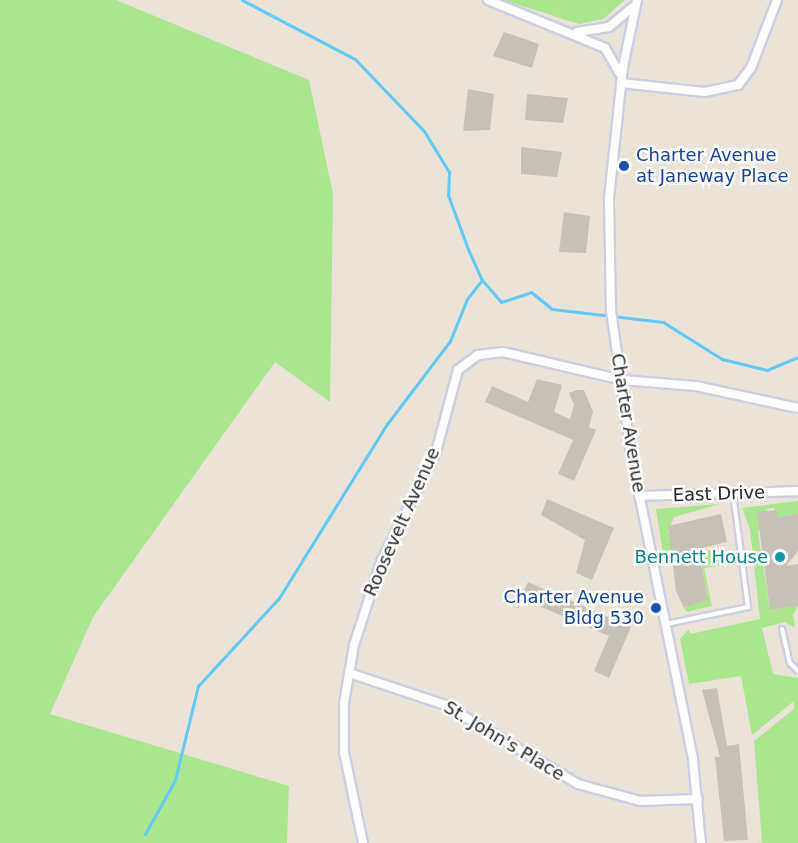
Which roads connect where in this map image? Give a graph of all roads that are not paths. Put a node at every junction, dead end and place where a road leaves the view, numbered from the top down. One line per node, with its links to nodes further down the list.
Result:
1 (488, 0): 4 (street)
2 (777, 0): 5 (street)
3 (636, 2): 4 (street); 5 (street, Charter Avenue)
4 (577, 32): 5 (street)
5 (621, 83): 6 (street, Charter Avenue)
6 (622, 380): 7 (street, Roosevelt Avenue); 10 (street, Charter Avenue); 14 (street, Roosevelt Avenue)
7 (798, 408)
8 (798, 491): 9 (street, East Drive)
9 (733, 493): 10 (street, East Drive); 11 (lane)
10 (639, 496): 11 (street, Charter Avenue)
11 (666, 625): 15 (street, Charter Avenue)
12 (782, 629): 13 (lane)
13 (798, 671)
14 (349, 674): 15 (street, St. John's Place); 16 (street, Roosevelt Avenue)
15 (698, 799): 17 (street, Charter Avenue)
16 (363, 843)
17 (701, 843)

